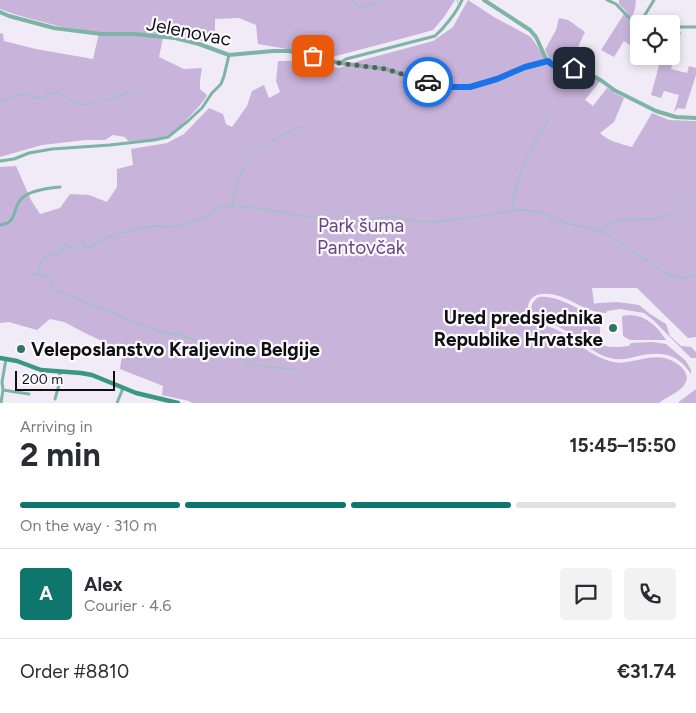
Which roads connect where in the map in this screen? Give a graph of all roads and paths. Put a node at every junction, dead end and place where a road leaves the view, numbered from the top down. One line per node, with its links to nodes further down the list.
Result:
1 (462, 0): 10 (street)
2 (484, 0): 9 (street)
3 (607, 0): 4 (street)
4 (654, 0)
5 (0, 12): 8 (street, Jelenovac)
6 (680, 27): 7 (street)
7 (696, 27)
8 (229, 55): 10 (street, Jelenovac); 12 (street)
9 (548, 61): 10 (street, Jelenovac); 11 (street)
10 (339, 63)
11 (696, 118)
12 (0, 161)
13 (60, 187): 14 (street)
14 (0, 225)
15 (0, 358): 16 (main road)
16 (6, 359): 17 (main road); 19 (street)
17 (60, 372): 18 (main road); 21 (street)
18 (123, 388): 23 (street); 24 (main road)
19 (3, 390): 20 (street); 22 (street)
20 (29, 394)
21 (55, 399)
22 (1, 403)
23 (117, 403)
24 (178, 403)

